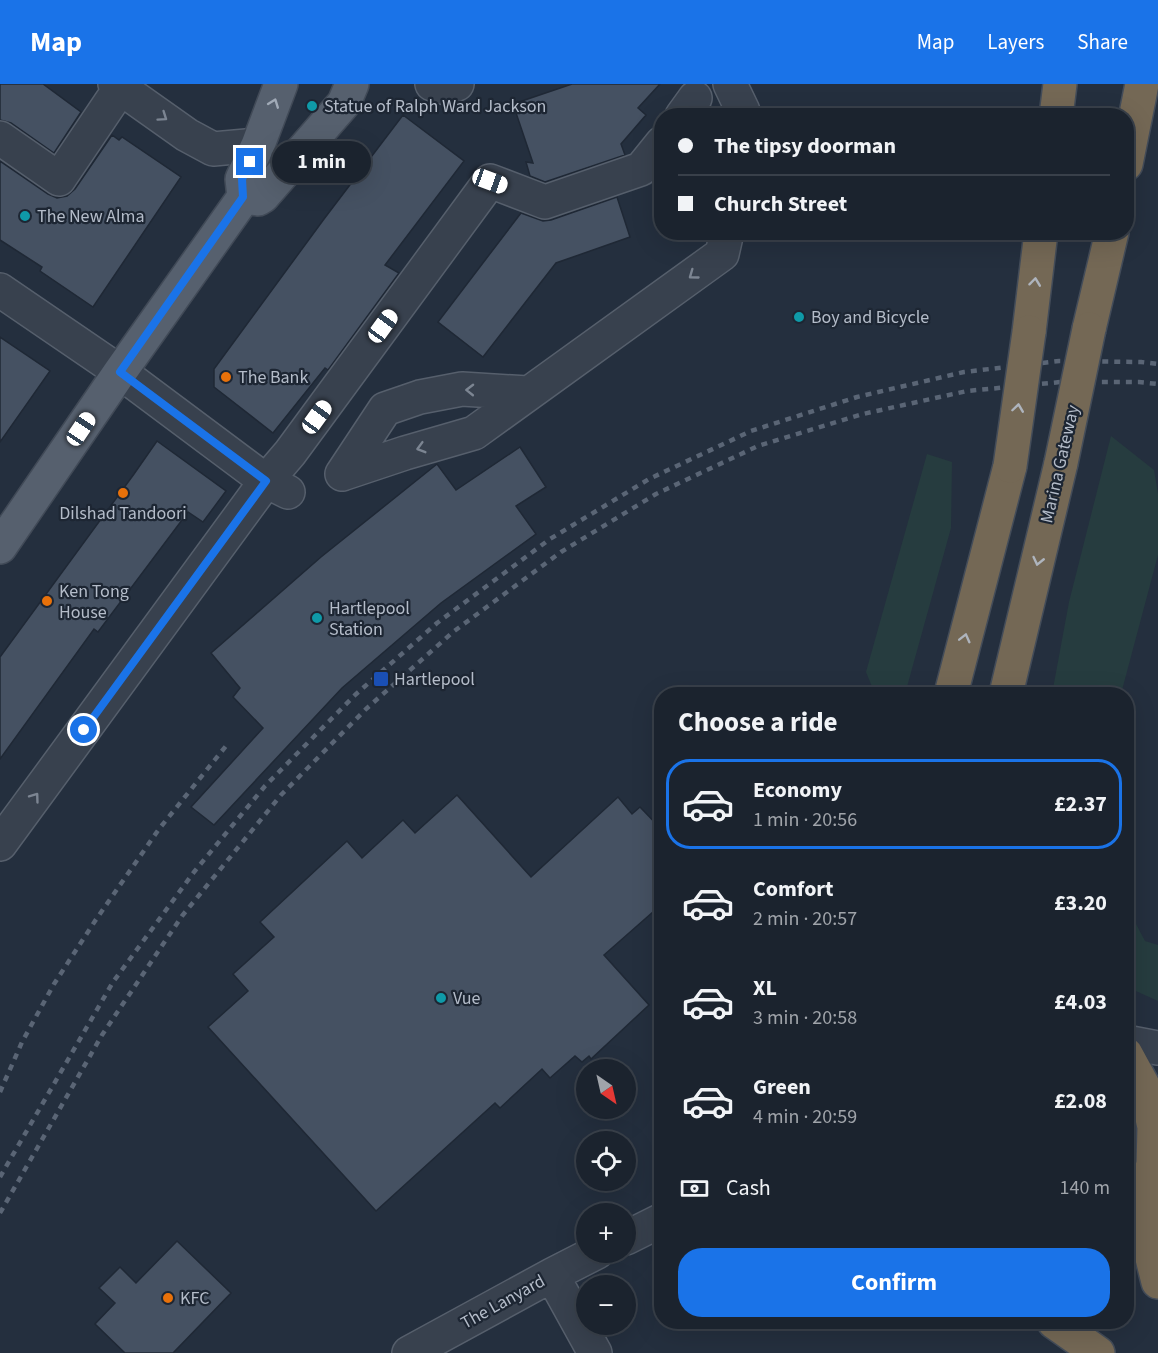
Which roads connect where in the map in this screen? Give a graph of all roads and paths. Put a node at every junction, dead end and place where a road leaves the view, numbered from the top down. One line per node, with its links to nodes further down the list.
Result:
1 (281, 84): 13 (main road, one-way to 1)
2 (352, 84): 15 (main road)
3 (432, 84): 4 (street)
4 (457, 84)
5 (730, 84): 9 (street)
6 (1060, 84): 10 (highway)
7 (1142, 84): 11 (highway)
8 (119, 85): 12 (street); 13 (street, one-way to 13)
9 (742, 108)
10 (1057, 108)
11 (1134, 124)
12 (0, 138)
13 (258, 145): 15 (main road)
14 (654, 153): 22 (street)
15 (243, 197): 20 (main road)
16 (725, 240): 21 (street, one-way to 21)
17 (1040, 240): 24 (highway, one-way to 17, bridge)
18 (1110, 240): 25 (highway, Marina Gateway, one-way to 25, bridge)
19 (0, 290): 20 (street)
20 (120, 372): 22 (street); 23 (main road)
21 (528, 393): 21 (street)
22 (277, 486): 26 (street, one-way to 22)
23 (0, 547)
24 (953, 687)
25 (1008, 687)
26 (0, 844)
27 (1134, 1044): 28 (street)
28 (1158, 1048)
29 (1134, 1068): 30 (highway)
30 (1156, 1148): 31 (highway)
31 (1143, 1200): 32 (highway); 37 (highway)
32 (1134, 1215)
33 (654, 1224): 34 (street)
34 (636, 1233)
35 (576, 1263): 36 (street, The Lanyard)
36 (552, 1275): 39 (street, The Lanyard); 40 (street)
37 (1158, 1282)
38 (1064, 1329): 41 (highway)
39 (410, 1353)
40 (595, 1353)
41 (1098, 1353)

